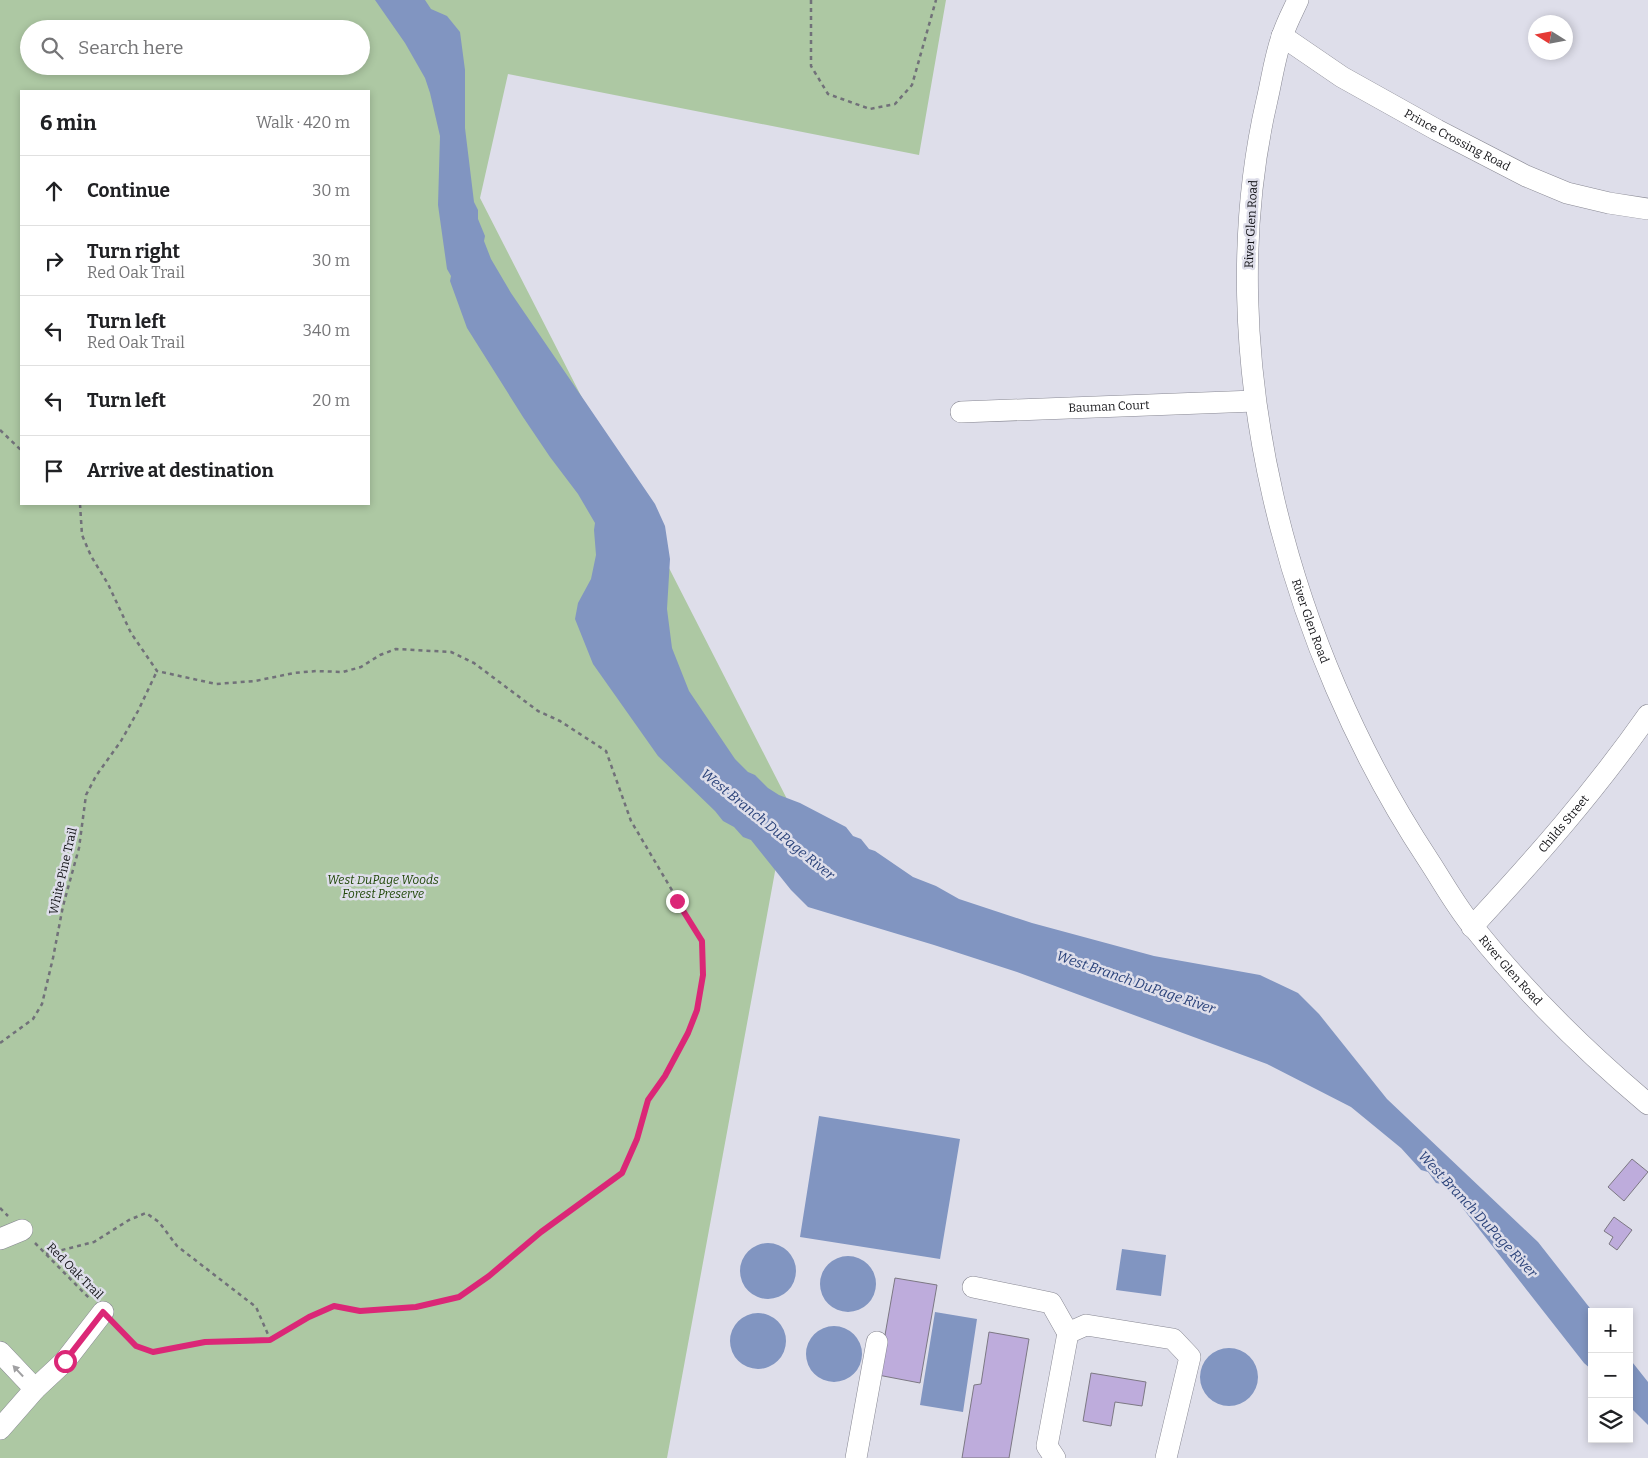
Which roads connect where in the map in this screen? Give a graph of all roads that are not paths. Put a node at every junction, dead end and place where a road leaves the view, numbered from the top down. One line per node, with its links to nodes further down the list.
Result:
1 (1298, 0): 2 (street, River Glen Road)
2 (1282, 36): 3 (street, Prince Crossing Road); 4 (street, River Glen Road)
3 (1648, 209)
4 (1255, 400): 5 (street, Bauman Court); 7 (street, River Glen Road)
5 (961, 412)
6 (1645, 726): 7 (street, Childs Street)
7 (1472, 927): 8 (street, River Glen Road)
8 (1648, 1104)
9 (22, 1230): 10 (street)
10 (0, 1239)
11 (973, 1287): 13 (street)
12 (103, 1312): 16 (street)
13 (1068, 1333): 19 (street); 20 (street)
14 (877, 1342): 18 (street)
15 (0, 1352): 16 (street, one-way to 15)
16 (35, 1390): 17 (street)
17 (0, 1429)
18 (856, 1458)
19 (1055, 1458)
20 (1166, 1458)

